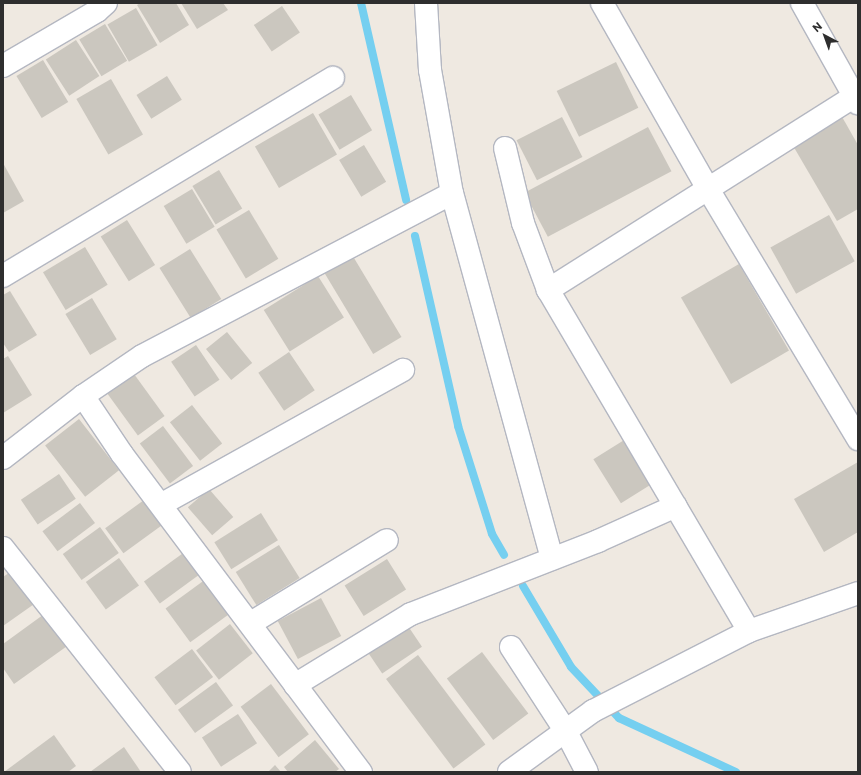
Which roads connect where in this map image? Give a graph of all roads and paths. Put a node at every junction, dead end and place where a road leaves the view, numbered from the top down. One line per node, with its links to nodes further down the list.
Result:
1 (106, 3): 5 (street)
2 (426, 3): 10 (street)
3 (602, 3): 9 (street)
4 (802, 3): 7 (street)
5 (3, 66)
6 (333, 78): 11 (street)
7 (857, 98): 9 (street)
8 (505, 148): 12 (street)
9 (708, 189): 12 (street); 15 (street)
10 (452, 193): 14 (street); 21 (street)
11 (3, 276)
12 (548, 290): 18 (street)
13 (403, 370): 17 (street)
14 (83, 396): 16 (street); 17 (street)
15 (858, 439)
16 (3, 458)
17 (162, 504): 23 (street)
18 (676, 506): 21 (street); 24 (street)
19 (386, 540): 23 (street)
20 (3, 548): 28 (street)
21 (552, 559): 26 (street)
22 (858, 593): 24 (street)
23 (251, 623): 26 (street)
24 (749, 631): 27 (street)
25 (511, 647): 27 (street)
26 (295, 685): 29 (street)
27 (565, 730): 30 (street); 31 (street)
28 (180, 772)
29 (361, 772)
30 (508, 772)
31 (587, 772)

